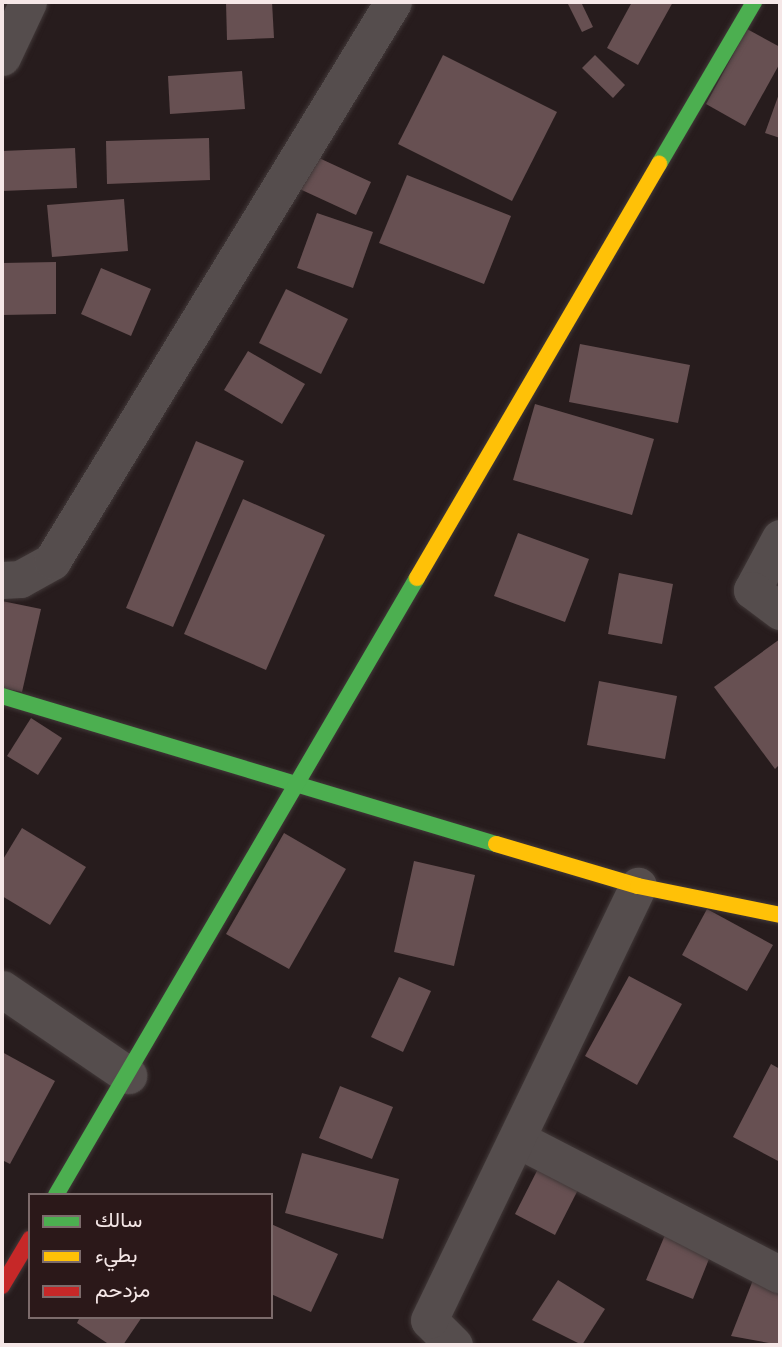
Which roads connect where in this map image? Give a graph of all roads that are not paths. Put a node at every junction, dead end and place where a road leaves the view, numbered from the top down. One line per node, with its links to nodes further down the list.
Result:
1 (28, 2): 4 (street)
2 (393, 2): 6 (street)
3 (754, 2): 9 (street)
4 (2, 57)
5 (780, 538): 7 (street)
6 (2, 580)
7 (780, 611)
8 (2, 696): 9 (street)
9 (299, 785): 10 (street); 13 (street)
10 (638, 886): 11 (street); 14 (street)
11 (780, 915)
12 (2, 989): 13 (street)
13 (128, 1075): 15 (street)
14 (517, 1139): 17 (street); 19 (street)
15 (58, 1193)
16 (28, 1242): 18 (street)
17 (780, 1275)
18 (2, 1286)
19 (454, 1345)

